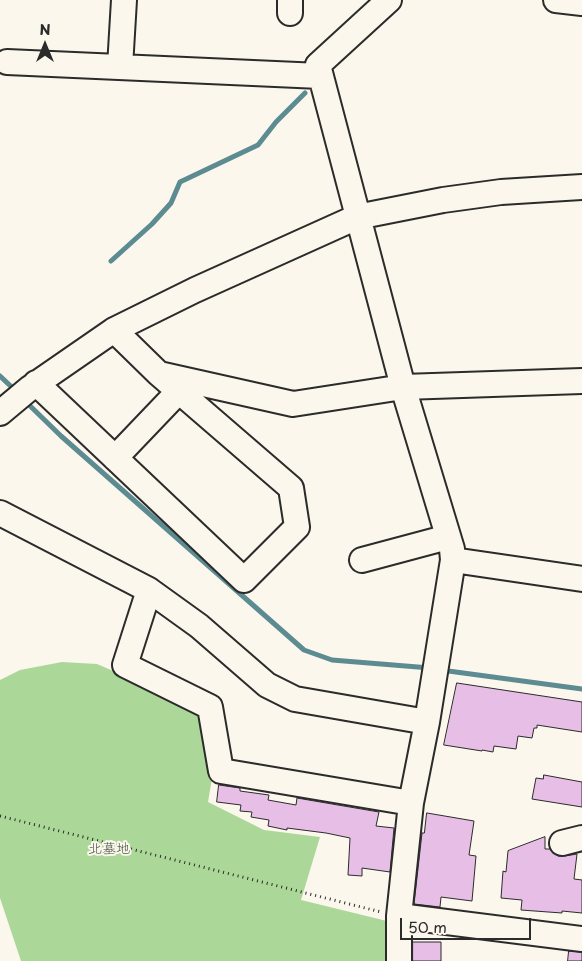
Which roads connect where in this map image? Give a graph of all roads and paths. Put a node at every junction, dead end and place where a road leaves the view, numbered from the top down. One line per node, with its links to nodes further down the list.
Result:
1 (124, 0): 6 (street)
2 (389, 0): 7 (street)
3 (556, 0): 4 (street)
4 (582, 3)
5 (7, 62): 6 (street)
6 (120, 67): 7 (street)
7 (320, 76): 9 (street)
8 (582, 188): 9 (street)
9 (357, 217): 10 (street); 14 (street)
10 (114, 330): 11 (street); 13 (street)
11 (159, 374): 14 (street); 15 (street)
12 (582, 381): 14 (street)
13 (33, 386): 16 (street); 17 (street)
14 (403, 387): 19 (street)
15 (179, 391): 17 (street); 17 (street)
16 (2, 412)
17 (115, 458)
18 (0, 513): 23 (street)
19 (448, 537): 20 (street); 21 (street)
20 (362, 560)
21 (453, 560): 22 (street); 24 (street)
22 (582, 579)
23 (149, 590): 24 (street); 25 (street)
24 (427, 722): 25 (street)
25 (411, 803): 27 (street)
26 (0, 816): 27 (path)
27 (399, 916): 28 (street); 29 (street)
28 (582, 939)
29 (399, 961)

